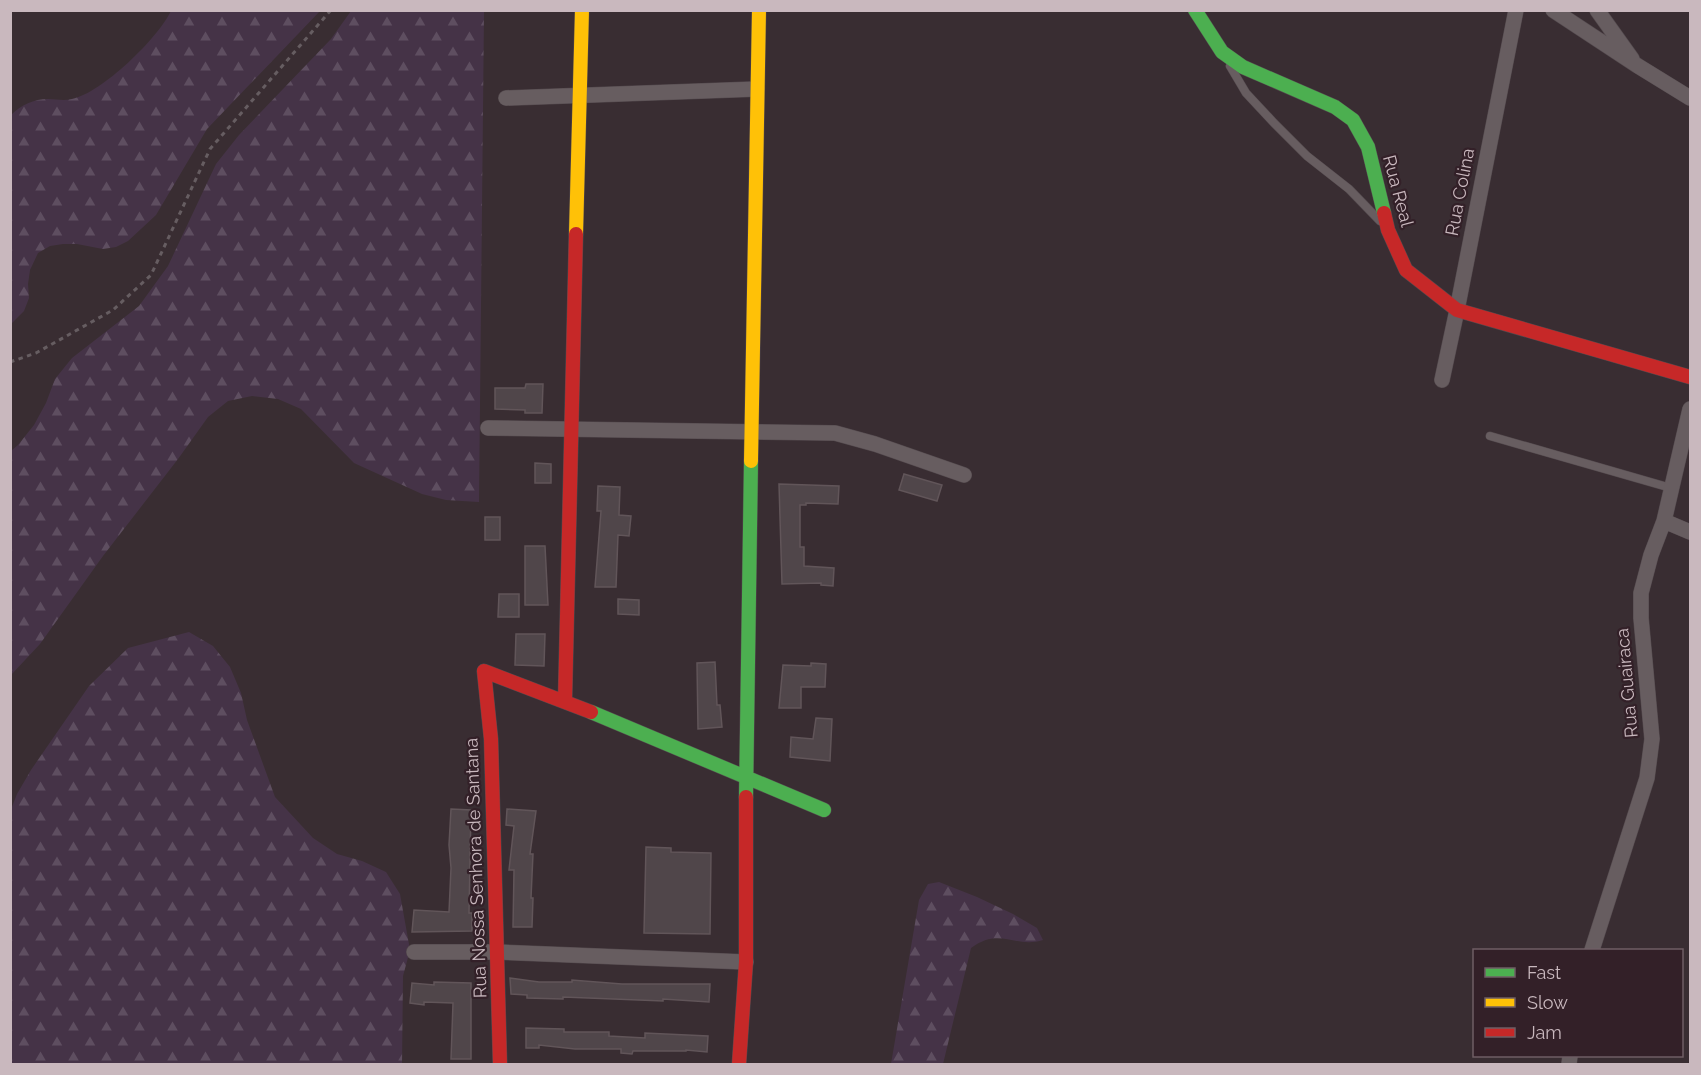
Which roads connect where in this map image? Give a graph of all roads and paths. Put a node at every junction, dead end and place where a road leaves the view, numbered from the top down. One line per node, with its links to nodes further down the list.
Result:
1 (332, 10): 16 (path)
2 (582, 10): 11 (street)
3 (759, 10): 10 (street)
4 (1195, 10): 8 (street, Rua Real)
5 (1516, 10): 15 (street, Rua Colina)
6 (1553, 10): 9 (street)
7 (1597, 10): 9 (street)
8 (1222, 52): 14 (lane); 14 (street, Rua Real)
9 (1638, 66): 13 (street)
10 (758, 89): 11 (street); 22 (street)
11 (581, 96): 12 (street); 21 (street)
12 (506, 98)
13 (1690, 98)
14 (1388, 230): 15 (street, Rua Real)
15 (1457, 310): 17 (street, Rua Real); 18 (street, Rua Colina)
16 (10, 362)
17 (1690, 377)
18 (1442, 380)
19 (1690, 410): 25 (street, Rua Guairaca)
20 (488, 428): 21 (street)
21 (572, 429): 22 (street); 28 (street)
22 (753, 434): 24 (street); 29 (street)
23 (1490, 436): 25 (lane)
24 (964, 475)
25 (1671, 488): 26 (street, Rua Guairaca)
26 (1664, 521): 27 (street); 31 (street, Rua Guairaca)
27 (1690, 531)
28 (565, 701): 29 (street); 33 (street, Rua Nossa Senhora de Santana)
29 (746, 776): 30 (street); 34 (street)
30 (824, 810)
31 (1593, 949)
32 (414, 952): 33 (street)
33 (497, 952): 34 (street); 35 (street, Rua Nossa Senhora de Santana)
34 (746, 962): 36 (street)
35 (500, 1065)
36 (739, 1065)

